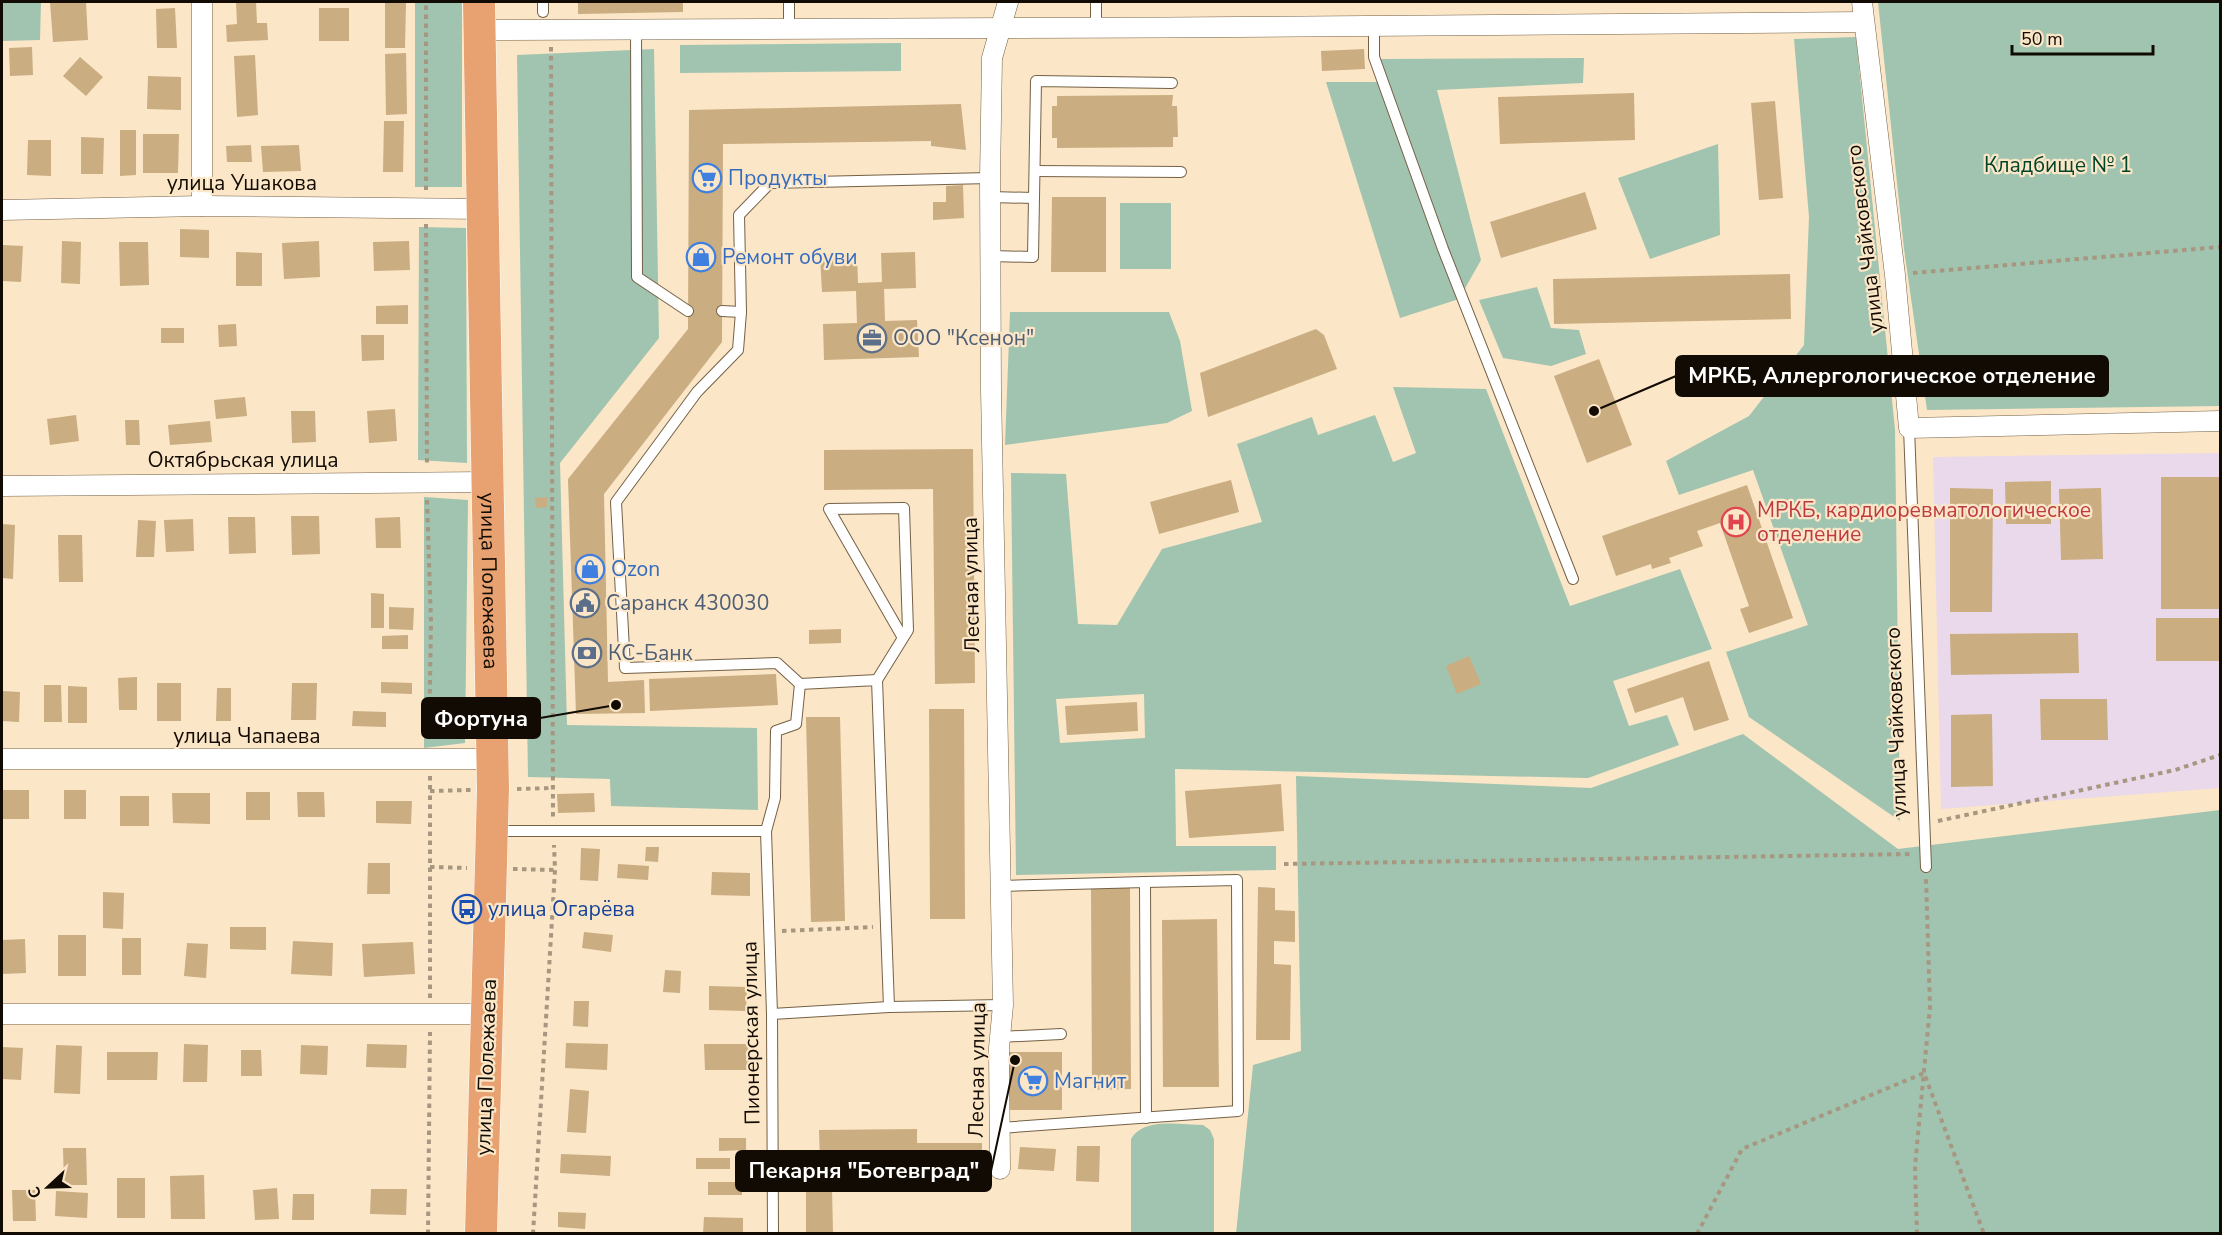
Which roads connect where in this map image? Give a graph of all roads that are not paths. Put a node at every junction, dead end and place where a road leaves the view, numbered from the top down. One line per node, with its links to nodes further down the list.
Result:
1 (202, 2): 18 (street)
2 (789, 2): 10 (lane)
3 (1008, 2): 9 (street, Лесная улица)
4 (1096, 2): 8 (lane)
5 (1862, 2): 7 (street, улица Чайковского)
6 (479, 16): 12 (street); 19 (main road, улица Полежаева)
7 (1863, 22): 11 (street); 26 (street, улица Чайковского)
8 (1096, 26): 9 (street); 11 (street)
9 (1002, 27): 10 (street); 16 (street, Лесная улица)
10 (789, 28): 12 (street)
11 (1374, 28): 29 (lane)
12 (636, 29): 22 (lane)
13 (1172, 83): 14 (lane)
14 (1035, 171): 15 (lane); 17 (lane)
15 (1181, 172)
16 (990, 188): 17 (lane); 21 (street, Лесная улица); 24 (lane)
17 (1034, 198): 21 (lane)
18 (202, 206): 19 (street, улица Ушакова); 20 (street, улица Ушакова)
19 (483, 208): 27 (main road, улица Полежаева)
20 (2, 210)
21 (991, 256): 39 (street, Лесная улица)
22 (688, 311)
23 (722, 311): 24 (lane)
24 (741, 312): 32 (lane)
25 (2220, 421): 26 (street)
26 (1909, 428): 37 (lane, улица Чайковского)
27 (486, 482): 28 (street, Октябрьская улица); 34 (main road, улица Полежаева)
28 (2, 486)
29 (1573, 579)
30 (903, 638): 30 (lane); 31 (lane)
31 (877, 680): 32 (lane); 41 (lane)
32 (800, 684): 36 (lane, Пионерская улица)
33 (2, 759): 34 (street, улица Чапаева)
34 (492, 774): 35 (main road, улица Полежаева)
35 (493, 831): 36 (lane); 43 (main road, улица Полежаева)
36 (766, 831): 44 (lane, Пионерская улица)
37 (1926, 867)
38 (1145, 882): 39 (lane); 47 (lane); 47 (lane)
39 (1001, 886): 40 (street, Лесная улица)
40 (1003, 1005): 41 (lane); 46 (street, Лесная улица)
41 (889, 1007): 44 (lane)
42 (2, 1014): 43 (street)
43 (489, 1014): 52 (main road, улица Полежаева)
44 (772, 1014): 51 (lane, Пионерская улица)
45 (1061, 1034): 46 (lane)
46 (1000, 1037): 48 (street, Лесная улица)
47 (1146, 1118): 48 (lane)
48 (1000, 1128): 49 (street, Лесная улица)
49 (1000, 1169)
50 (869, 1172): 51 (lane)
51 (773, 1173): 53 (lane, Пионерская улица)
52 (481, 1233)
53 (773, 1233)

